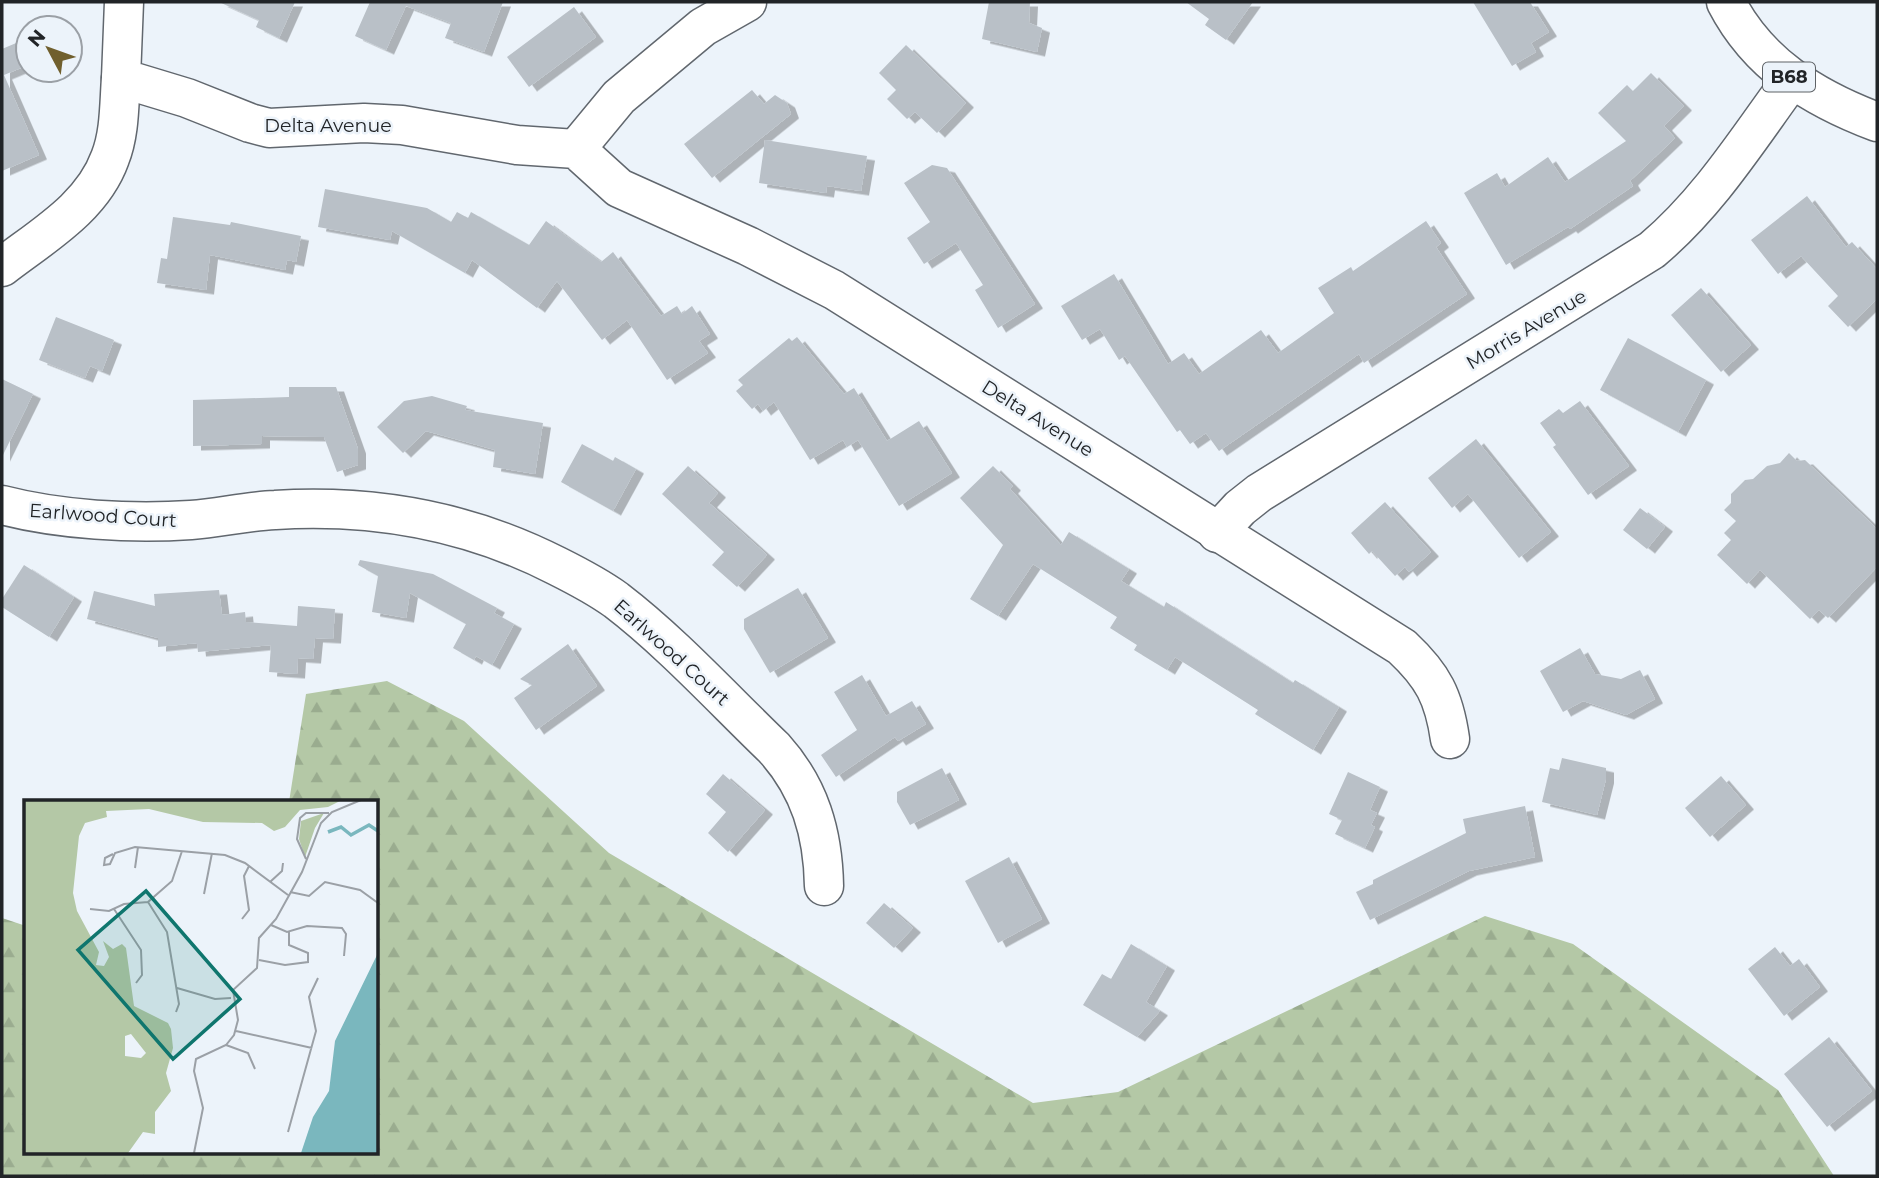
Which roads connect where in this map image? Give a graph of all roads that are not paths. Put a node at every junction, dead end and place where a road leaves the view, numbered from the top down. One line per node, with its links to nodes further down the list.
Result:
1 (124, 2): 4 (street)
2 (747, 2): 7 (street)
3 (1726, 2): 5 (street, B68)
4 (121, 78): 7 (street, Delta Avenue); 8 (street)
5 (1792, 79): 6 (street, B68); 10 (street, Morris Avenue)
6 (1877, 122)
7 (576, 149): 10 (street, Delta Avenue)
8 (2, 267)
9 (2, 505): 12 (street, Earlwood Court)
10 (1217, 533): 11 (street, Delta Avenue)
11 (1450, 739)
12 (824, 886)

